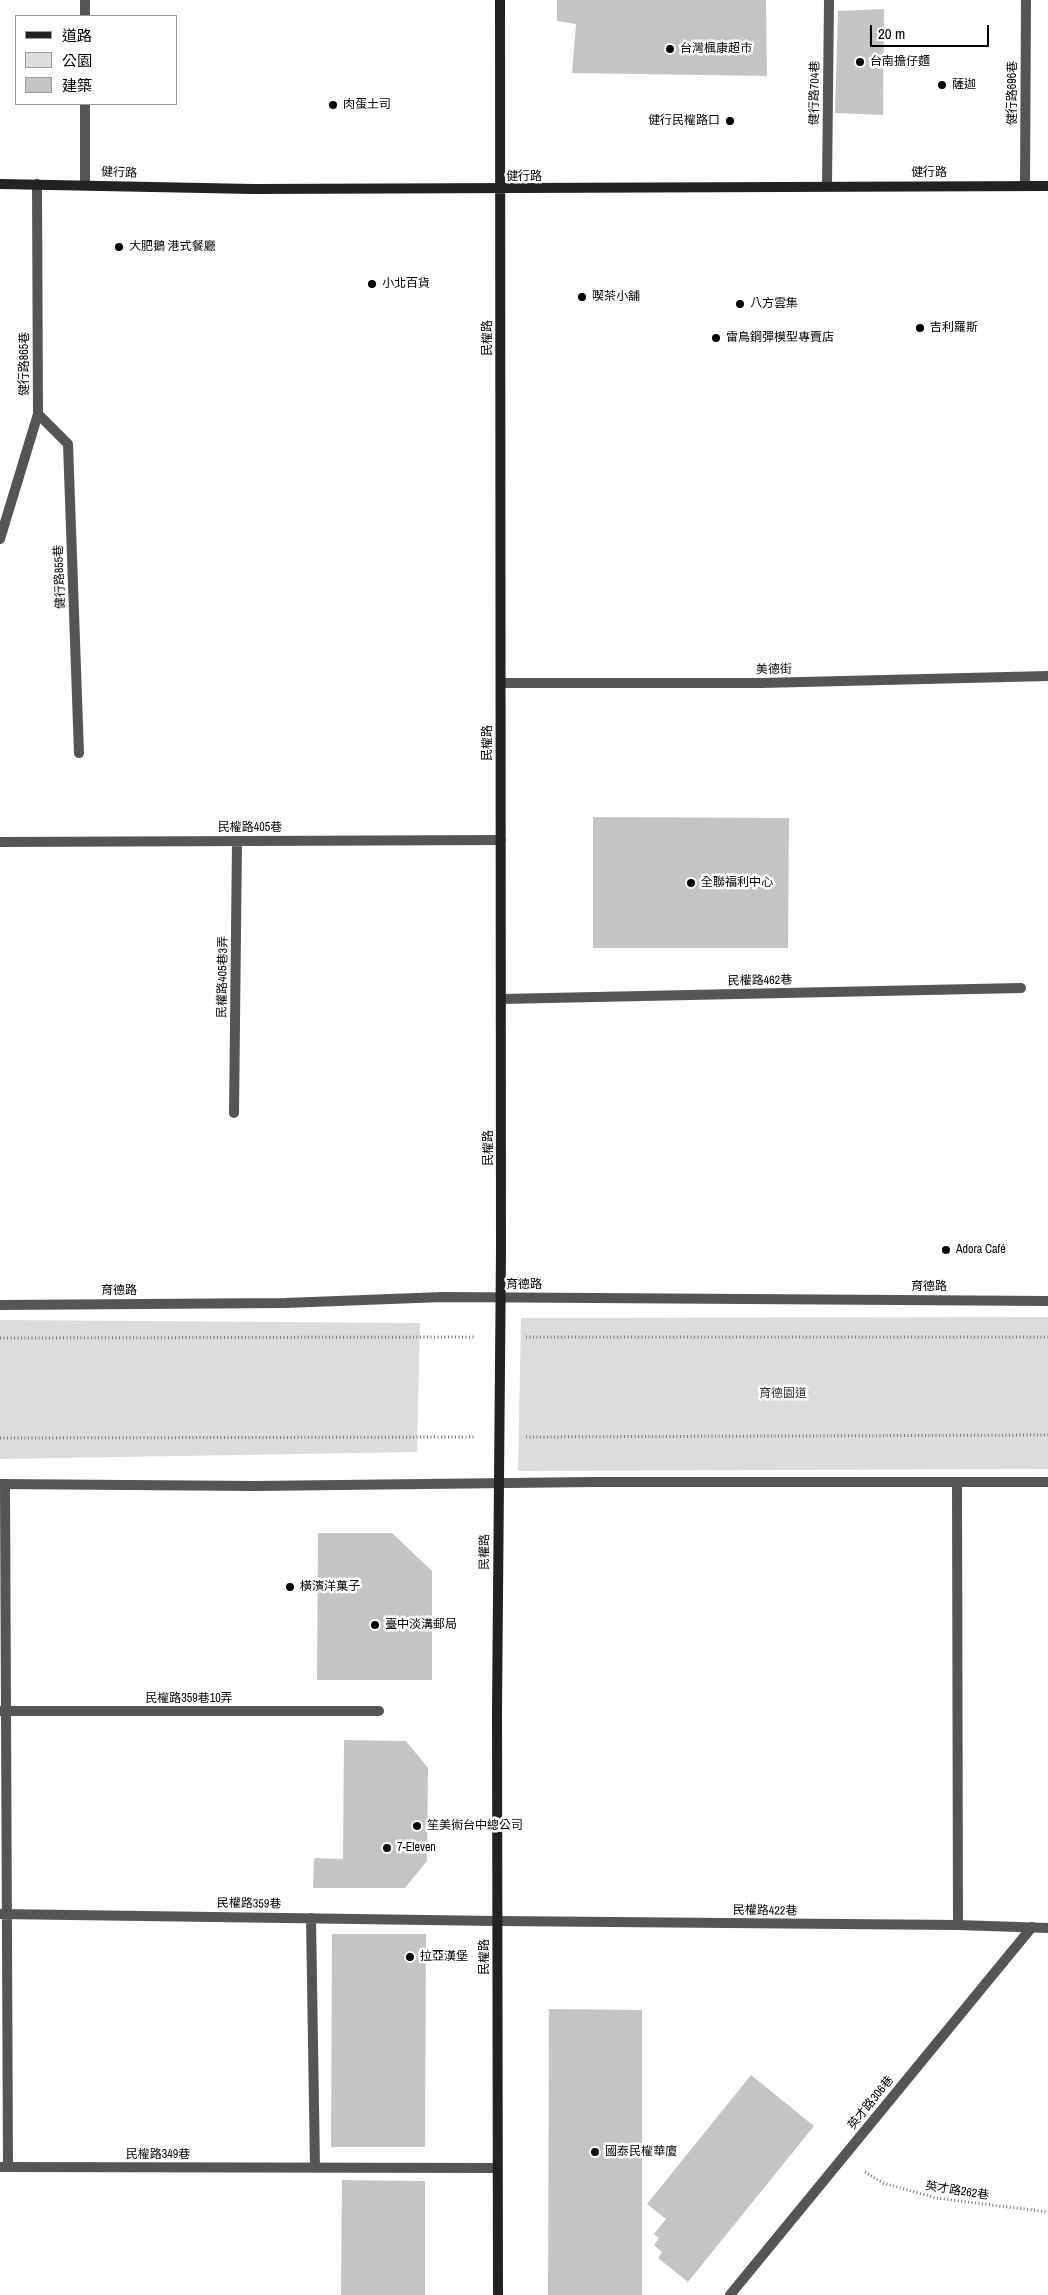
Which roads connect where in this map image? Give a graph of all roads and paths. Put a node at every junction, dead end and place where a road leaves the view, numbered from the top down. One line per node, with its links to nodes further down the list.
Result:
1 (85, 0): 5 (street)
2 (500, 0): 13 (street, 民權路)
3 (829, 0): 10 (street, 健行路704巷)
4 (1026, 0): 11 (street, 健行路696巷)
5 (85, 15)
6 (85, 105): 9 (street)
7 (0, 184): 8 (street, 健行路)
8 (37, 184): 9 (street, 健行路); 14 (street, 健行路865巷)
9 (85, 184): 13 (street, 健行路)
10 (827, 185): 11 (street, 健行路); 13 (street, 健行路)
11 (1025, 186): 12 (street, 健行路)
12 (1048, 186)
13 (500, 189): 17 (street, 民權路)
14 (38, 414): 15 (street, 健行路865巷); 18 (street, 健行路855巷)
15 (0, 539)
16 (1048, 676): 17 (street, 美德街)
17 (501, 683): 19 (street, 民權路)
18 (79, 753)
19 (501, 840): 20 (street, 民權路405巷); 23 (street, 民權路)
20 (237, 841): 21 (street, 民權路405巷); 24 (street, 民權路405巷3弄)
21 (0, 842)
22 (1021, 988): 23 (street, 民權路462巷)
23 (501, 999): 25 (street, 民權路)
24 (234, 1113)
25 (500, 1297): 26 (street, 育德路); 27 (street, 育德路); 28 (street, 民權路)
26 (1048, 1301)
27 (0, 1304)
28 (499, 1482): 29 (street); 31 (street); 36 (street, 民權路)
29 (957, 1482): 30 (street); 37 (street)
30 (1048, 1482)
31 (3, 1484): 32 (street)
32 (3, 1711): 33 (street, 民權路359巷10弄); 34 (street)
33 (379, 1712)
34 (4, 1914): 35 (street, 民權路359巷); 41 (street)
35 (311, 1918): 36 (street, 民權路359巷); 42 (street)
36 (497, 1921): 37 (street, 民權路422巷); 43 (street, 民權路)
37 (958, 1926): 38 (street, 民權路422巷)
38 (1032, 1927): 39 (street, 民權路422巷); 40 (street, 英才路306巷)
39 (1048, 1928)
40 (842, 2157): 44 (path, 英才路262巷); 46 (street, 英才路306巷)
41 (4, 2167): 42 (street, 民權路349巷)
42 (315, 2168): 43 (street, 民權路349巷)
43 (497, 2168): 45 (street, 民權路)
44 (1048, 2212)
45 (498, 2295)
46 (730, 2295)

